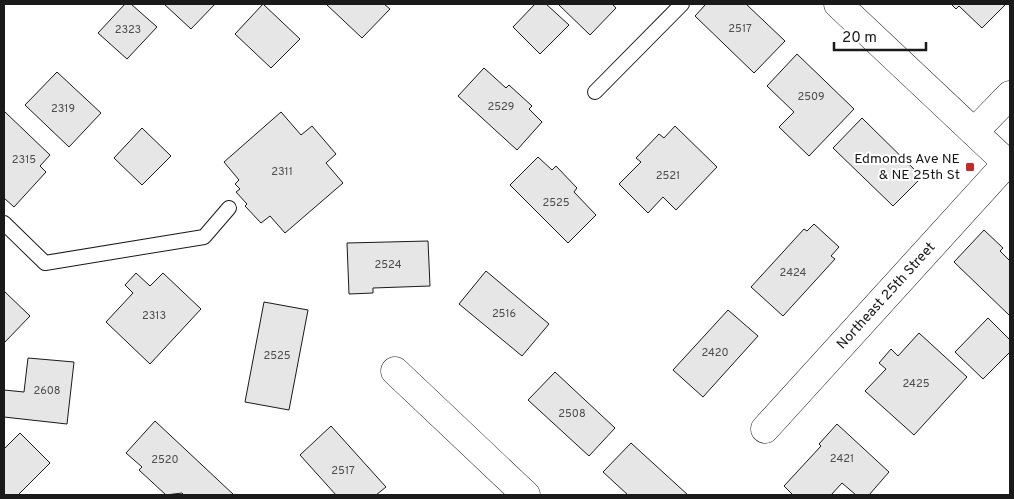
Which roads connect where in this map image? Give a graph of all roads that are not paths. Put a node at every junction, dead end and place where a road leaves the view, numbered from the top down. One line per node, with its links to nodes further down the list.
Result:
1 (682, 4): 3 (lane)
2 (838, 4): 5 (street)
3 (595, 92)
4 (1010, 95): 5 (street)
5 (974, 132): 6 (street)
6 (1008, 164): 10 (street, Northeast 25th Street)
7 (229, 208): 8 (lane)
8 (4, 222)
9 (395, 371): 11 (street)
10 (765, 429)
11 (526, 495)

